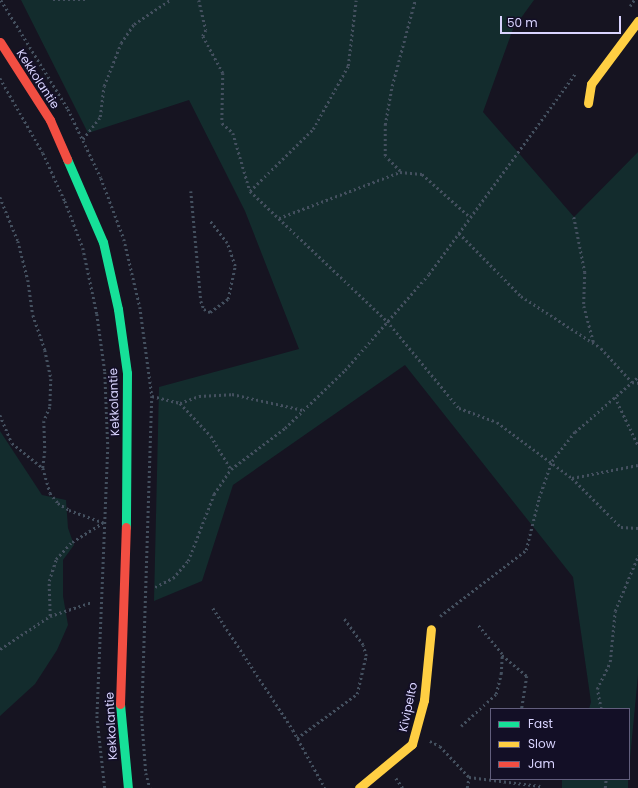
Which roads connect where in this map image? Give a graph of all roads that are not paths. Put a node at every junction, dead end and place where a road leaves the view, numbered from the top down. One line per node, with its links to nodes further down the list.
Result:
1 (638, 21): 3 (street)
2 (0, 42): 5 (street, Kekkolantie)
3 (588, 104)
4 (430, 629): 6 (street, Kivipelto)
5 (128, 788)
6 (358, 788)

